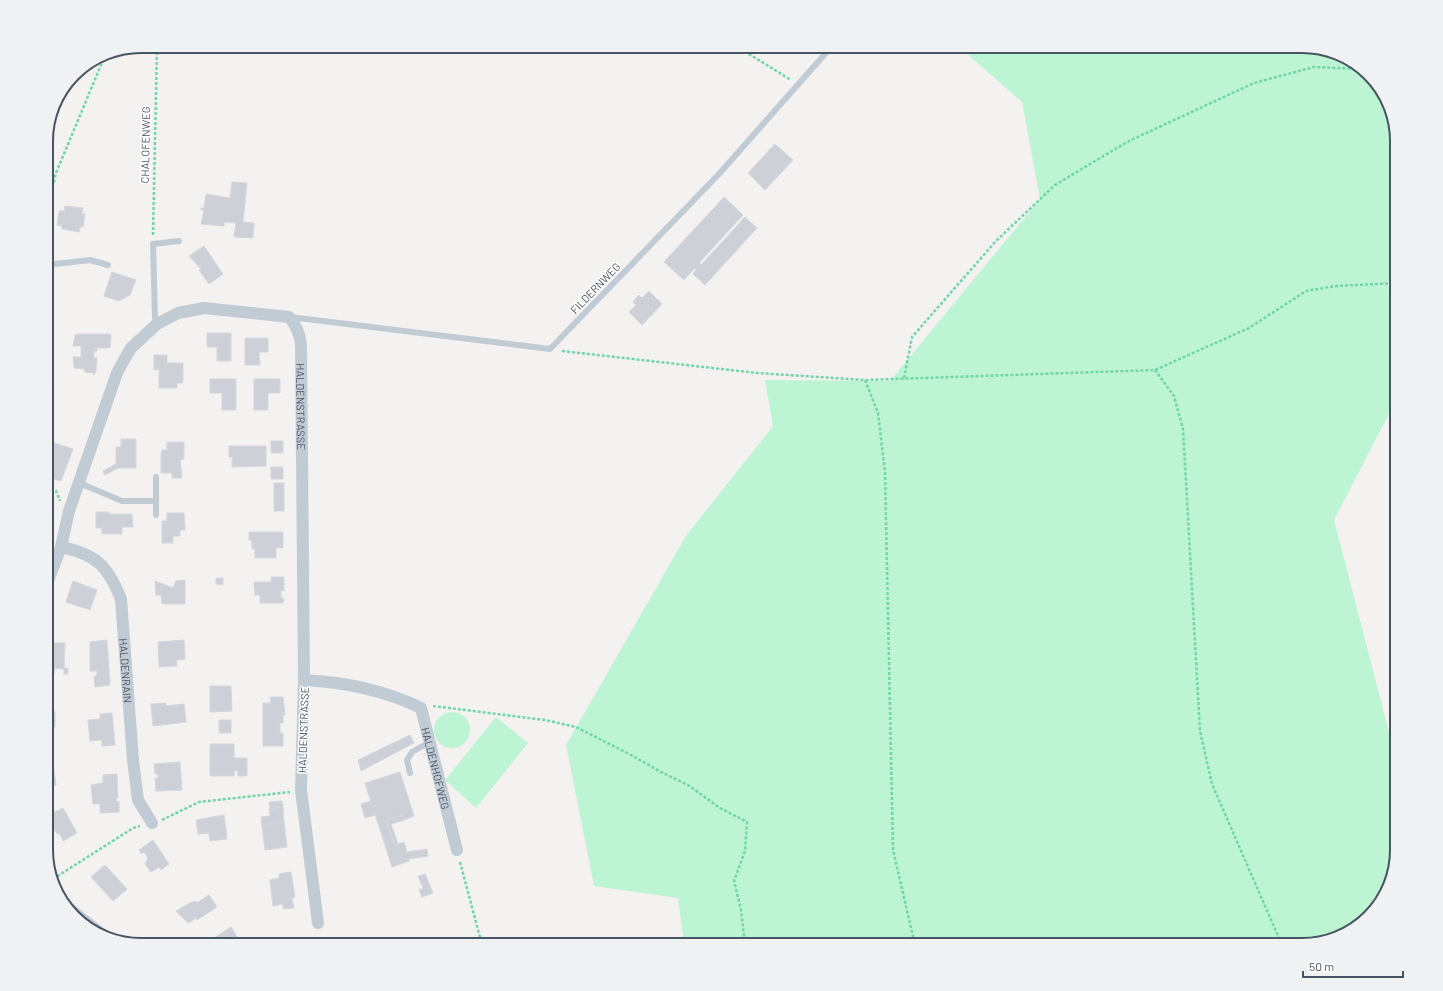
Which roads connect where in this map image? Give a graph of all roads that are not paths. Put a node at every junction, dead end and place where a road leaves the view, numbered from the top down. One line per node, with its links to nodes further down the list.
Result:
1 (826, 53): 5 (lane, FILDERNWEG)
2 (179, 241): 6 (lane)
3 (53, 264): 4 (lane)
4 (108, 265)
5 (289, 317): 6 (street); 13 (street, HALDENSTRASSE)
6 (157, 324): 8 (street)
7 (156, 477): 9 (lane)
8 (79, 483): 9 (lane); 11 (street)
9 (156, 501): 10 (lane)
10 (156, 515)
11 (61, 547): 12 (street); 16 (street, HALDENRAIN)
12 (53, 568)
13 (304, 680): 14 (street, HALDENHOFWEG); 18 (street, HALDENSTRASSE)
14 (430, 742): 15 (lane); 17 (street, HALDENHOFWEG)
15 (410, 773)
16 (152, 824)
17 (457, 850)
18 (318, 923)

